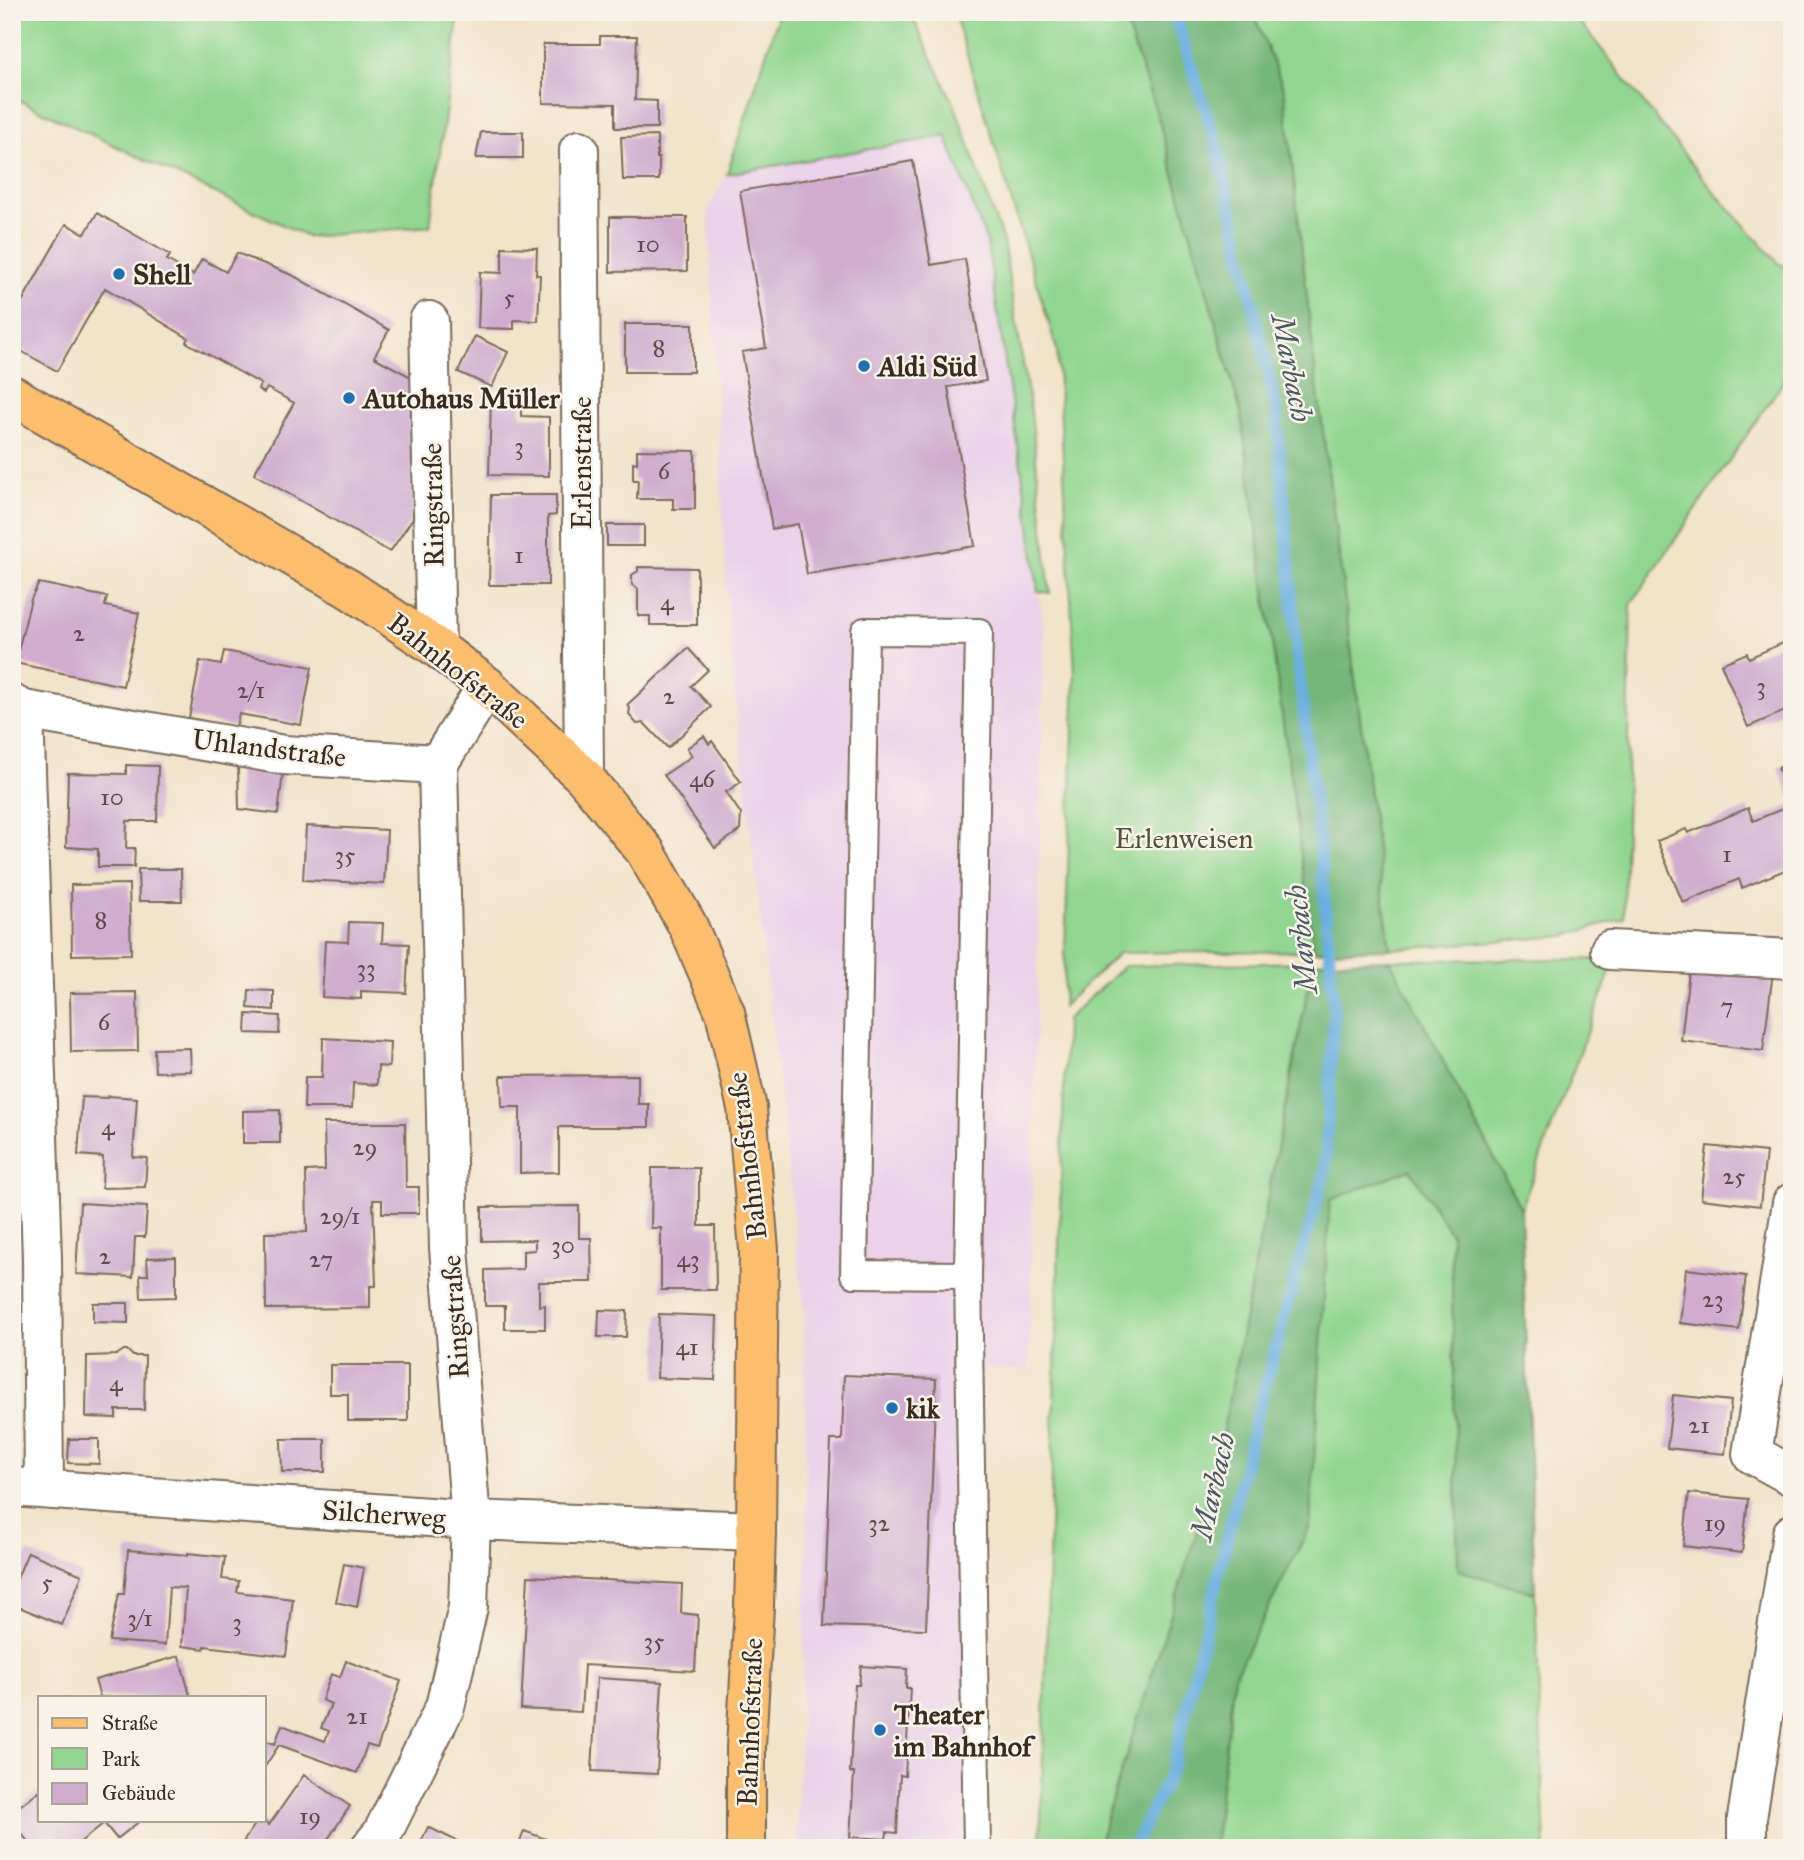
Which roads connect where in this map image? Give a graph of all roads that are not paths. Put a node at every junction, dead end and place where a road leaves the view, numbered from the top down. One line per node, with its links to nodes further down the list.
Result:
1 (579, 150): 8 (street, Erlenstraße)
2 (429, 321): 4 (street, Ringstraße)
3 (12, 395): 4 (main road, Bahnhofstraße)
4 (436, 647): 5 (main road, Bahnhofstraße)
5 (487, 686): 7 (street); 8 (main road, Bahnhofstraße)
6 (18, 707): 7 (street, Uhlandstraße); 14 (street)
7 (438, 764): 15 (street, Ringstraße)
8 (584, 777): 16 (main road, Bahnhofstraße)
9 (1610, 950): 10 (street)
10 (1792, 960)
11 (1792, 1203): 13 (street)
12 (968, 1275): 12 (lane); 20 (lane)
13 (1792, 1476)
14 (28, 1488): 15 (street, Silcherweg)
15 (471, 1520): 16 (street, Silcherweg); 18 (street, Ringstraße)
16 (757, 1531): 19 (main road, Bahnhofstraße)
17 (1792, 1534): 21 (street)
18 (370, 1848)
19 (746, 1848)
20 (977, 1848)
21 (1746, 1848)

